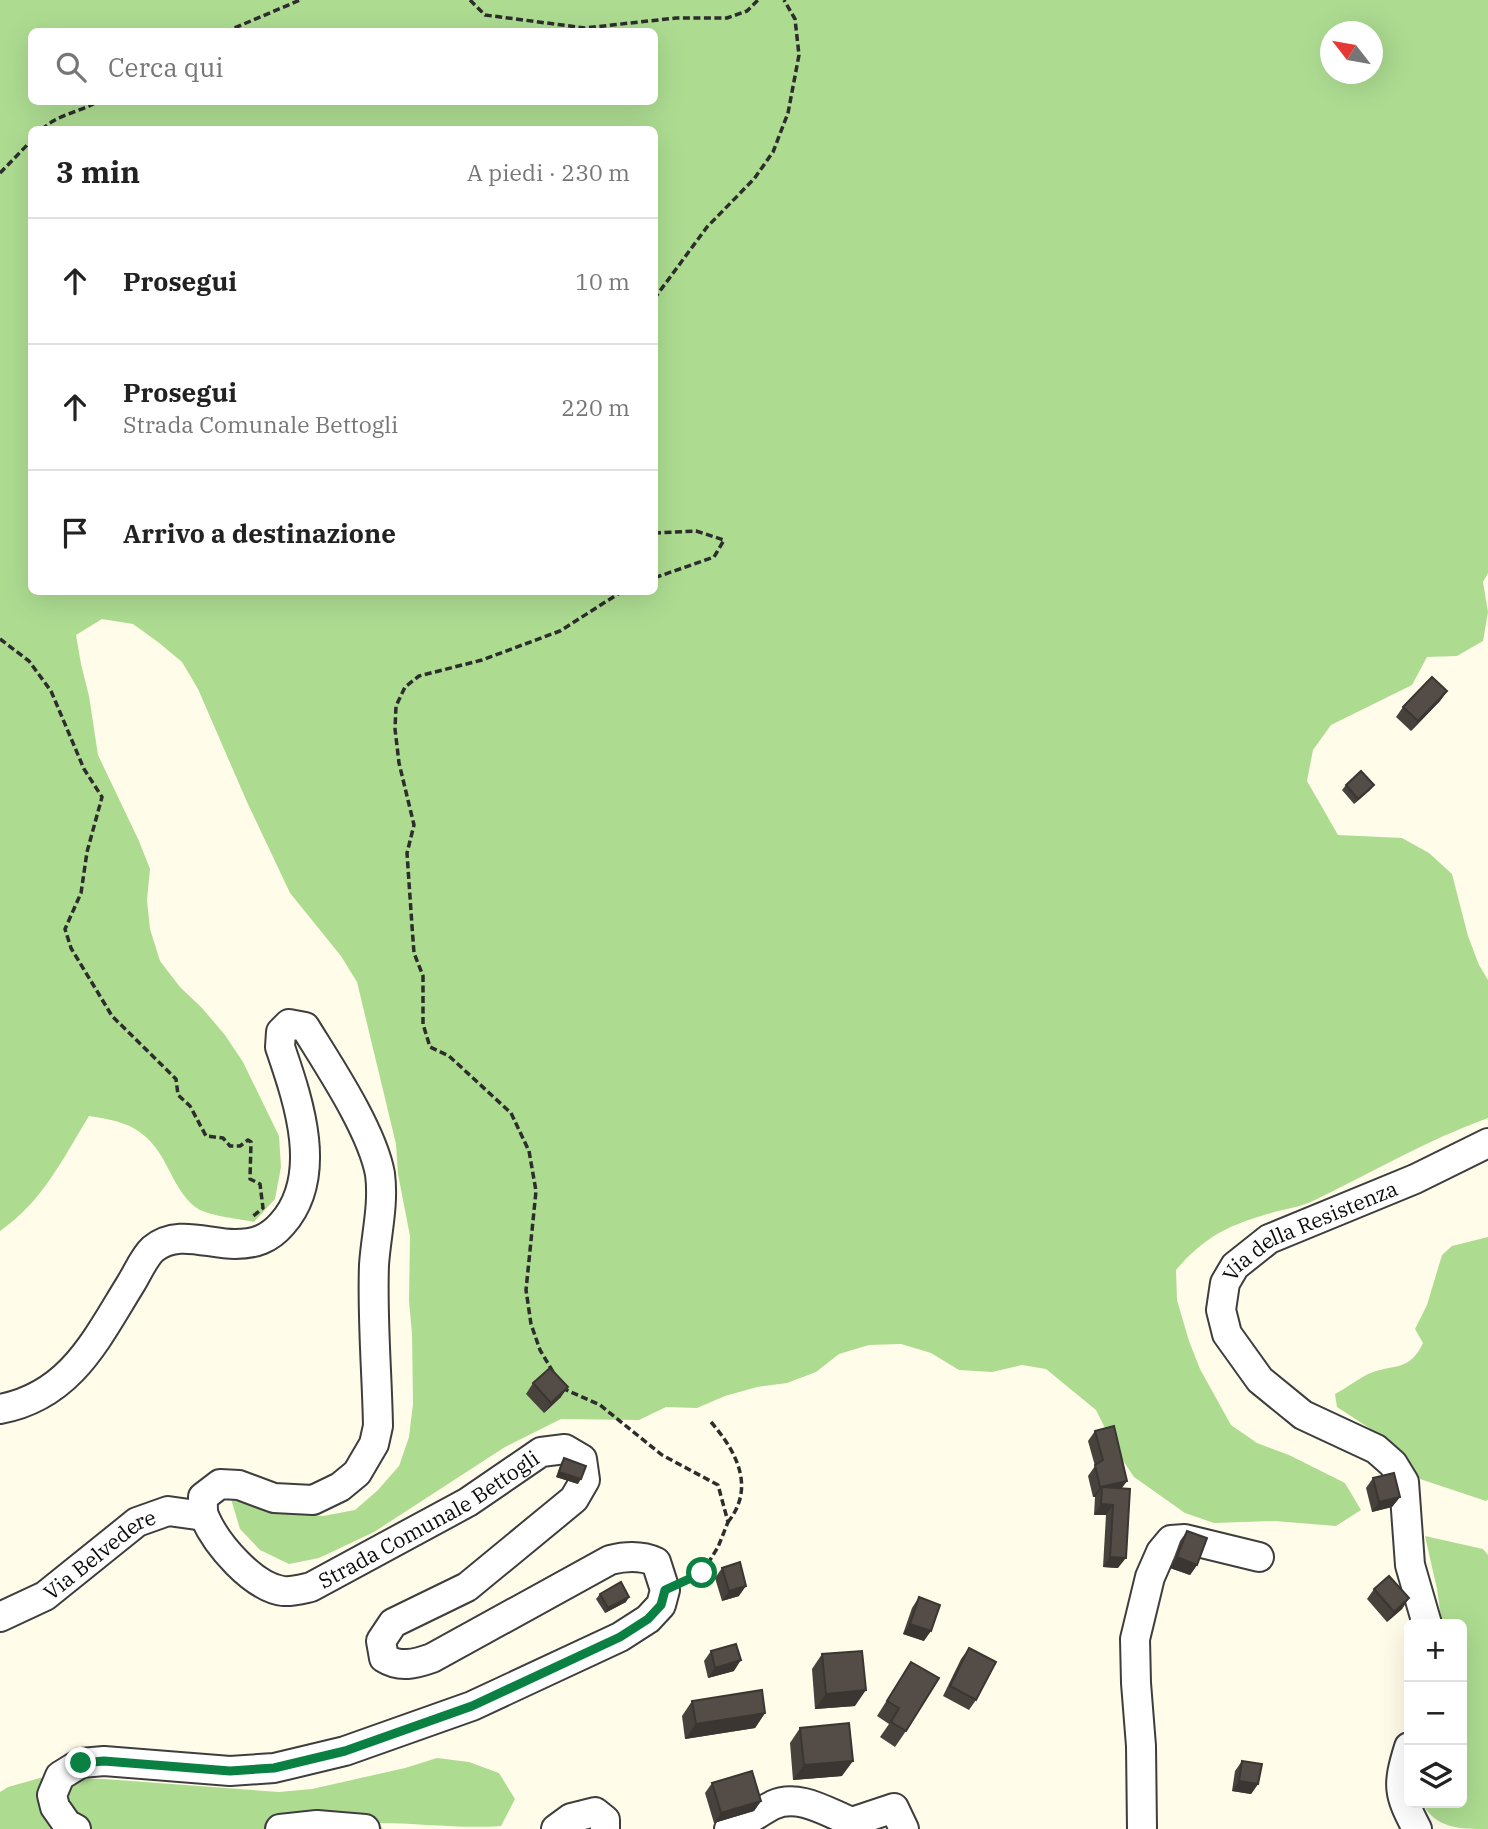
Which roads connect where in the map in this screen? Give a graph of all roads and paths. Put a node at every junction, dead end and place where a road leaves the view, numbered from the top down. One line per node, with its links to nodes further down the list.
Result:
1 (300, 0): 5 (path)
2 (470, 0): 3 (path)
3 (758, 0)
4 (784, 0): 10 (path)
5 (234, 28)
6 (91, 105): 7 (path)
7 (45, 126)
8 (28, 144): 9 (path)
9 (0, 173)
10 (658, 294)
11 (658, 533): 12 (path)
12 (658, 577)
13 (616, 595): 20 (path)
14 (0, 639): 16 (path)
15 (1488, 1143): 24 (street, Via della Resistenza)
16 (274, 1233): 17 (street); 19 (street)
17 (0, 1409)
18 (710, 1422): 20 (path)
19 (204, 1516): 22 (street, Strada Comunale Bettogli); 23 (street, Via Belvedere)
20 (728, 1522): 22 (path)
21 (1259, 1557): 35 (street)
22 (665, 1590): 28 (street)
23 (0, 1617)
24 (1426, 1619)
25 (1404, 1764): 26 (street)
26 (1404, 1805)
27 (1406, 1808): 36 (street)
28 (76, 1829)
29 (280, 1829): 30 (street)
30 (365, 1829)
31 (556, 1829): 32 (street)
32 (605, 1829)
33 (729, 1829): 34 (street)
34 (904, 1829)
35 (1142, 1829)
36 (1417, 1829)

